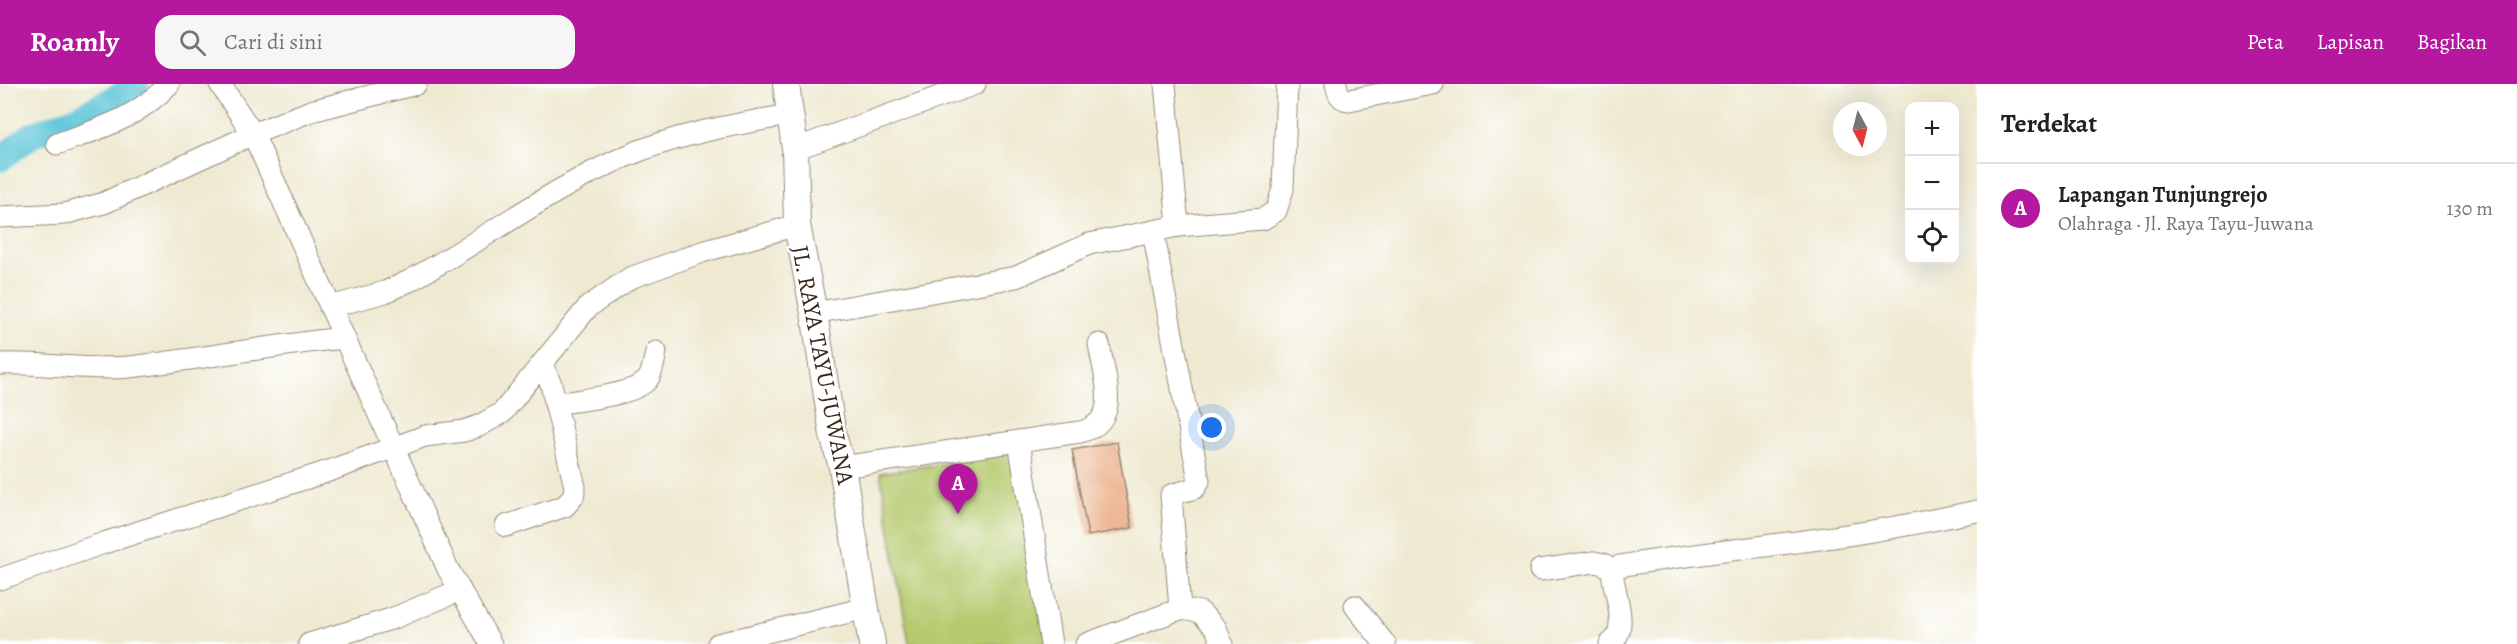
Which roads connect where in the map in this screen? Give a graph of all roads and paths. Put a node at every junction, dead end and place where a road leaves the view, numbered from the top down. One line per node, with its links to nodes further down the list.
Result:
1 (169, 84): 12 (street)
2 (219, 84): 11 (street)
3 (416, 84): 11 (street)
4 (786, 84): 10 (main road, JL. RAYA TAYU-JUWANA)
5 (975, 84): 13 (street)
6 (1165, 84): 16 (street)
7 (1287, 84): 16 (street)
8 (1336, 84): 9 (street)
9 (1433, 84)
10 (789, 116): 13 (main road, JL. RAYA TAYU-JUWANA); 18 (street)
11 (253, 134): 14 (street); 18 (street)
12 (57, 144)
13 (795, 149): 15 (main road, JL. RAYA TAYU-JUWANA)
14 (0, 217)
15 (797, 225): 19 (main road, JL. RAYA TAYU-JUWANA); 24 (street)
16 (1178, 226): 17 (street)
17 (1153, 231): 19 (street); 37 (street)
18 (330, 307): 20 (street)
19 (814, 313): 28 (main road, JL. RAYA TAYU-JUWANA)
20 (344, 338): 23 (street); 27 (street)
21 (1099, 344): 26 (street)
22 (656, 352): 25 (street)
23 (0, 364)
24 (542, 365): 25 (street); 27 (street)
25 (555, 404): 30 (street)
26 (1019, 441): 28 (street); 42 (street)
27 (392, 447): 33 (street); 34 (street)
28 (842, 467): 36 (main road, JL. RAYA TAYU-JUWANA)
29 (1977, 511): 32 (street)
30 (506, 526)
31 (1540, 570): 32 (street)
32 (1613, 571): 46 (street)
33 (0, 579)
34 (460, 590): 38 (street); 39 (street)
35 (1356, 606): 45 (street)
36 (866, 608): 40 (street); 41 (main road, JL. RAYA TAYU-JUWANA)
37 (1180, 609): 43 (street); 44 (street)
38 (309, 644)
39 (491, 644)
40 (718, 644)
41 (872, 644)
42 (1051, 644)
43 (1086, 644)
44 (1222, 644)
45 (1385, 644)
46 (1610, 644)

